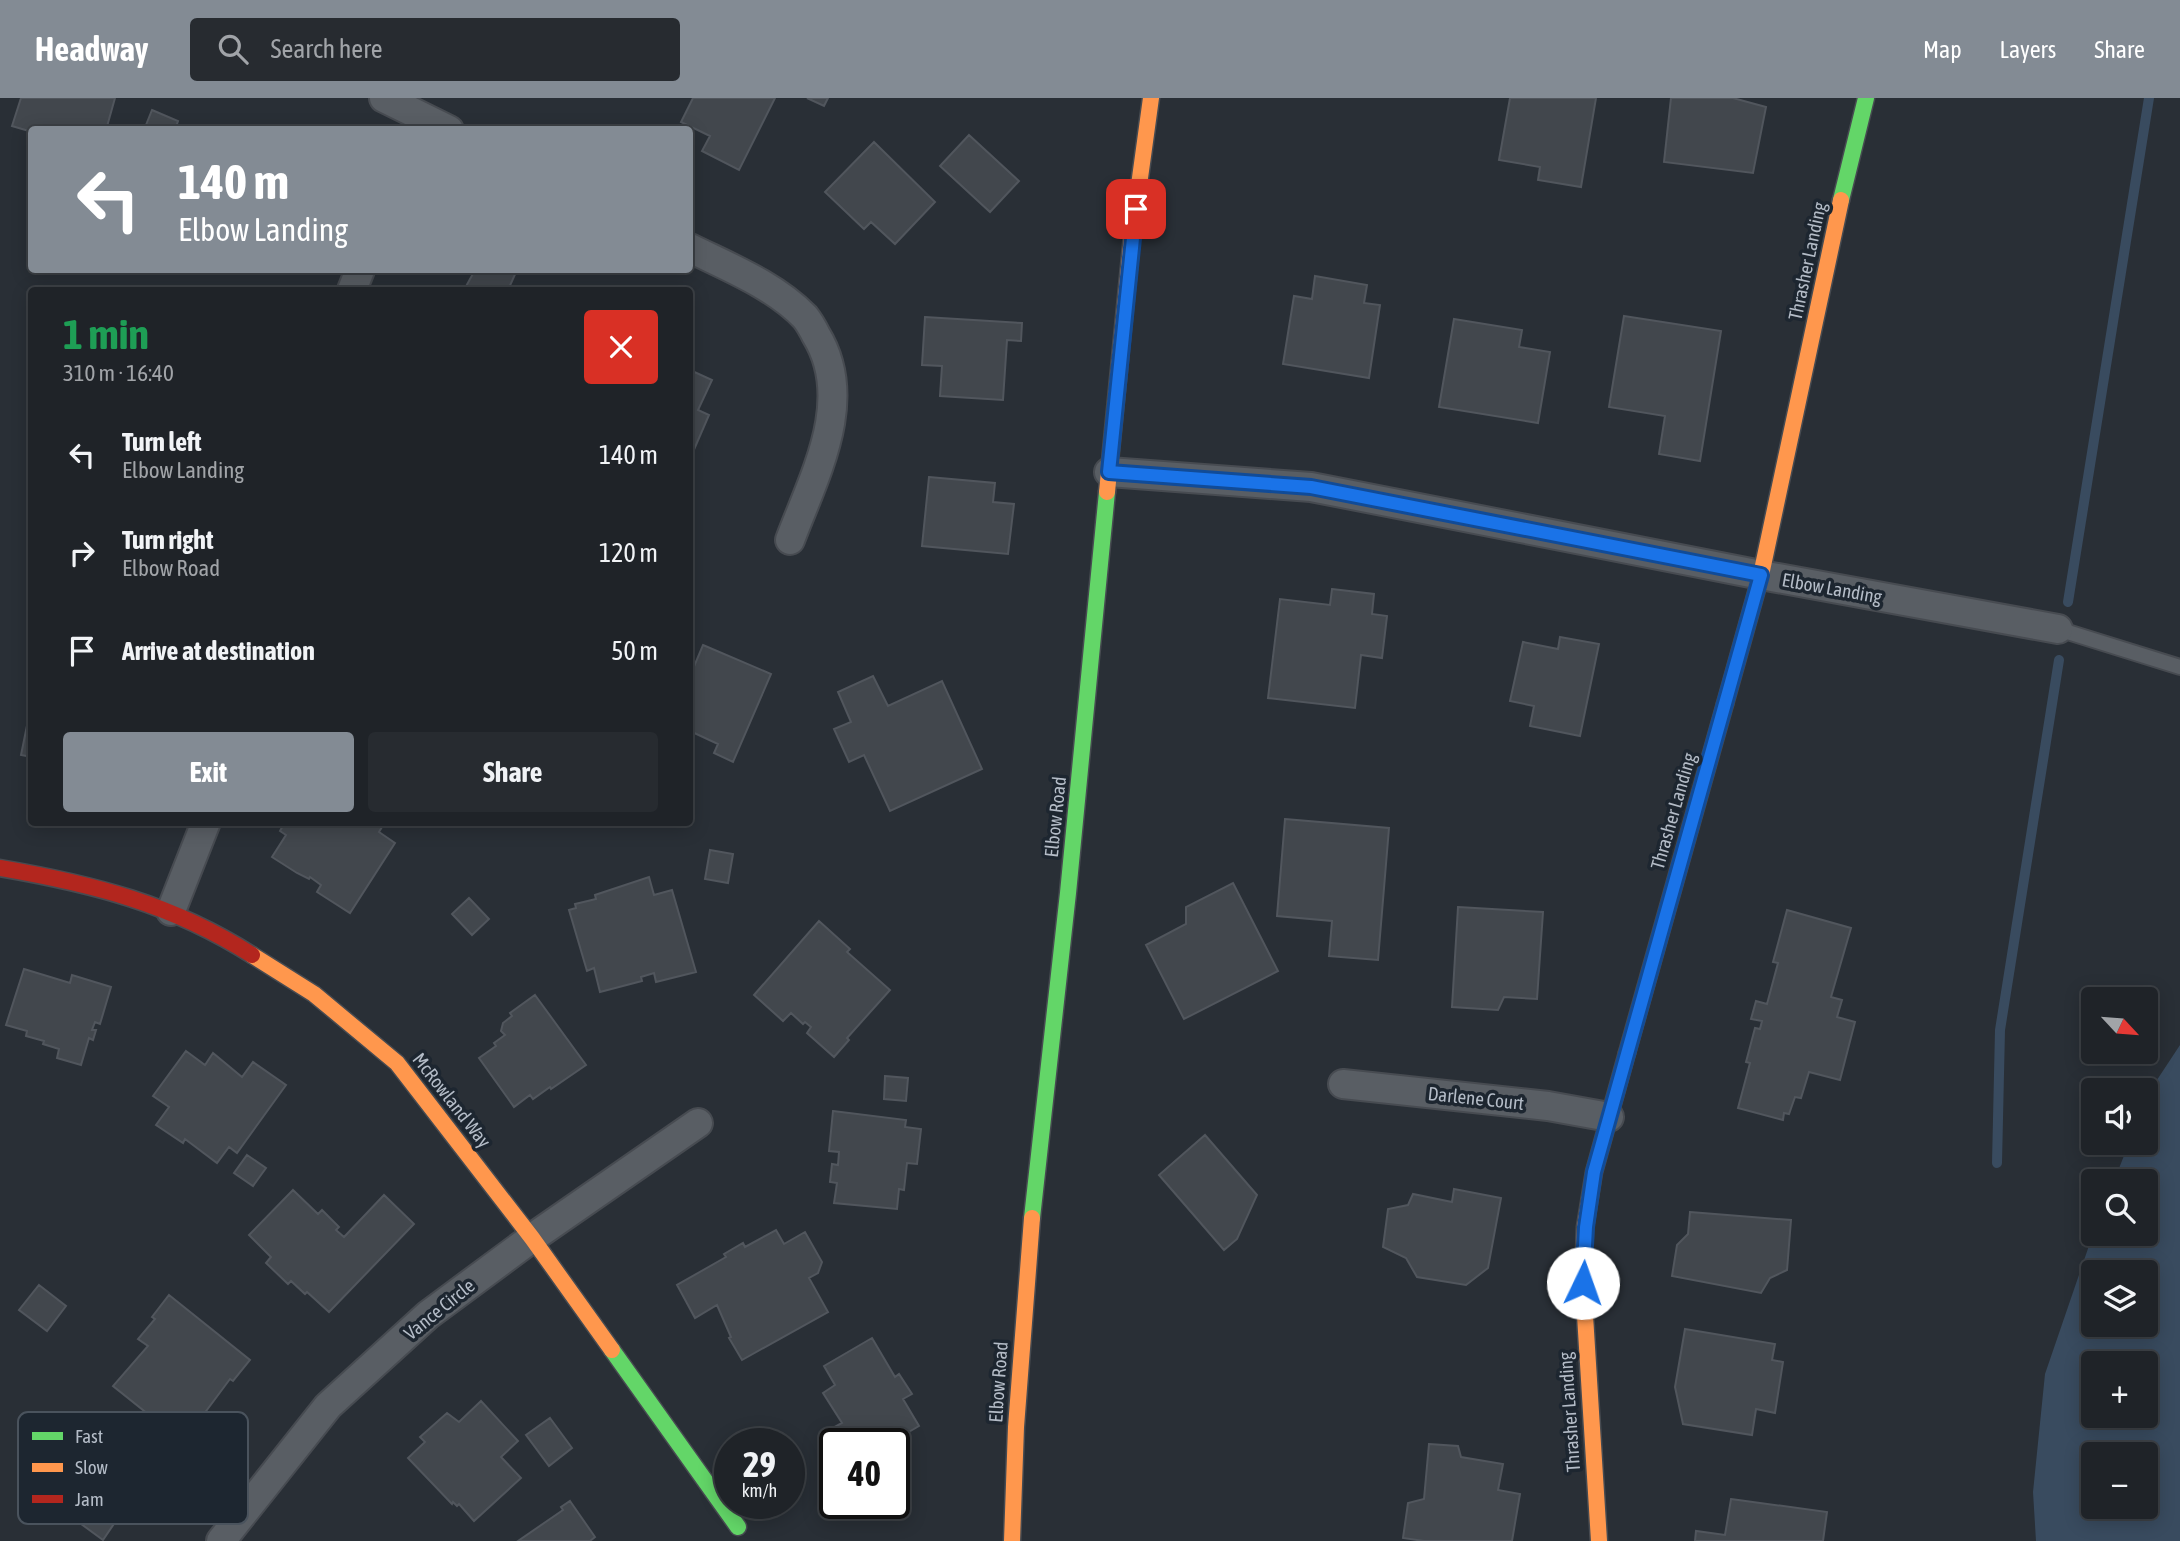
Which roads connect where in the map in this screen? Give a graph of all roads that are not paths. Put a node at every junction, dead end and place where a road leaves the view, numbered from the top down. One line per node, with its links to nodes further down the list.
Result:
1 (384, 98): 4 (street)
2 (1151, 98): 7 (street, Elbow Road)
3 (1866, 98): 9 (street, Thrasher Landing)
4 (419, 114): 5 (street)
5 (442, 126)
6 (693, 250): 8 (street)
7 (1109, 472): 9 (street, Elbow Landing); 23 (street, Elbow Road)
8 (790, 540)
9 (1761, 575): 10 (street, Elbow Landing); 16 (street, Thrasher Landing)
10 (2058, 629): 11 (lane)
11 (2180, 667)
12 (204, 826): 14 (street)
13 (0, 868): 14 (street, McRowland Way)
14 (171, 911): 18 (street, McRowland Way)
15 (1343, 1084): 16 (street, Darlene Court)
16 (1609, 1117): 24 (street, Thrasher Landing)
17 (698, 1123): 18 (street, Vance Circle)
18 (532, 1238): 19 (street, Vance Circle); 21 (street, McRowland Way)
19 (248, 1507)
20 (234, 1524): 22 (street, Vance Circle)
21 (737, 1527)
22 (221, 1541)
23 (1012, 1541)
24 (1599, 1541)

